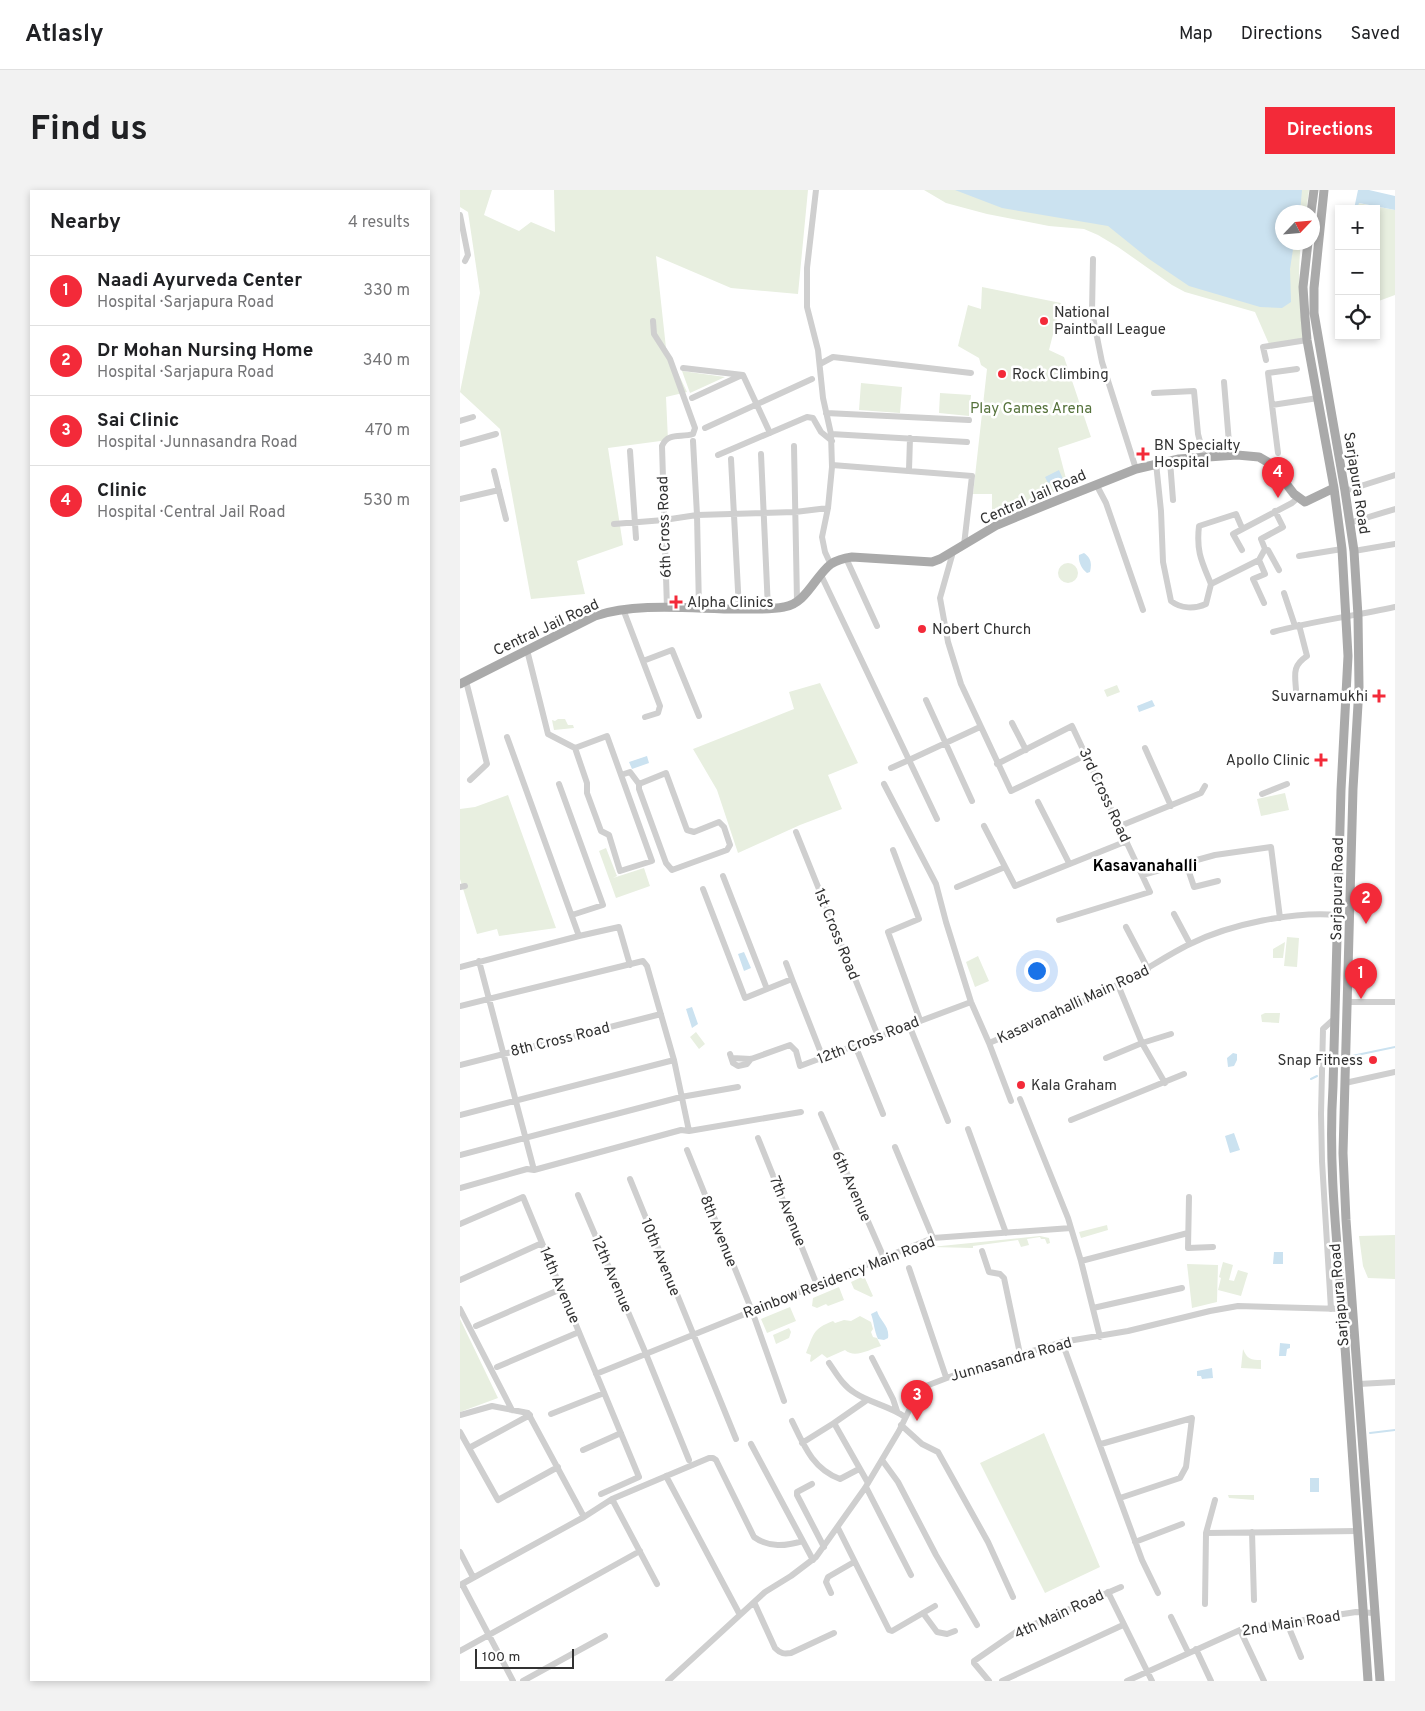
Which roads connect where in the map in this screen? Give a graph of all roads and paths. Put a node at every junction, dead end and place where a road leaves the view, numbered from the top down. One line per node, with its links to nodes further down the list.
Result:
1 (816, 190): 12 (street)
2 (1314, 190): 4 (main road)
3 (1324, 190): 54 (main road, Sarjapura Road)
4 (1312, 205)
5 (460, 215): 7 (street)
6 (1307, 250): 10 (main road, Sarjapura Road)
7 (465, 260)
8 (1093, 260): 47 (street)
9 (653, 321): 66 (street, 6th Cross Road)
10 (1307, 340): 11 (street); 21 (main road, Sarjapura Road)
11 (1266, 360)
12 (820, 364): 15 (street); 24 (street)
13 (683, 368): 16 (street)
14 (1297, 369): 23 (street)
15 (971, 374)
16 (743, 375): 20 (street); 22 (street)
17 (812, 378): 22 (street)
18 (1224, 382): 41 (street)
19 (1154, 393): 42 (street)
20 (692, 398)
21 (1318, 398): 23 (street); 52 (main road, Sarjapura Road)
22 (757, 404): 28 (street); 29 (street)
23 (1272, 405): 38 (street)
24 (826, 412): 26 (street); 31 (street)
25 (473, 417): 27 (street)
26 (969, 420)
27 (460, 421)
28 (705, 428)
29 (770, 433): 31 (street); 40 (street)
30 (496, 434): 35 (street)
31 (832, 438): 32 (street); 46 (street)
32 (910, 438): 34 (street); 49 (street)
33 (693, 441): 64 (street)
34 (967, 442)
35 (460, 444)
36 (794, 446): 61 (street)
37 (630, 451): 67 (street)
38 (1278, 453)
39 (760, 454): 63 (street)
40 (718, 455)
41 (1230, 456): 42 (main road, Central Jail Road); 55 (main road, Central Jail Road)
42 (1204, 457): 44 (main road, Central Jail Road)
43 (731, 459): 62 (street)
44 (1170, 461): 45 (main road, Central Jail Road); 57 (street)
45 (1156, 464): 47 (main road, Central Jail Road); 85 (street)
46 (832, 465): 49 (street); 58 (street)
47 (1136, 469): 51 (main road, Central Jail Road)
48 (494, 470): 53 (street)
49 (909, 470): 73 (street)
50 (1395, 475): 54 (street)
51 (1096, 484): 73 (main road, Central Jail Road); 95 (street)
52 (1334, 488): 55 (main road); 75 (main road, Sarjapura Road)
53 (499, 490): 56 (street); 65 (street)
54 (1345, 491): 68 (main road, Sarjapura Road)
55 (1298, 497): 60 (street)
56 (460, 499)
57 (1173, 500)
58 (828, 508): 61 (street); 82 (street)
59 (1395, 509): 68 (street)
60 (1276, 511): 70 (street); 74 (street)
61 (795, 512): 63 (street); 87 (street)
62 (733, 513): 63 (street); 64 (street); 92 (street)
63 (764, 513): 93 (street)
64 (697, 515): 66 (street); 91 (street)
65 (506, 519)
66 (664, 520): 67 (street); 90 (street, 6th Cross Road)
67 (636, 522): 69 (street); 71 (street)
68 (1349, 523): 77 (main road, Sarjapura Road)
69 (614, 524)
70 (1242, 528): 76 (street); 85 (street)
71 (636, 538)
72 (1395, 544): 77 (street)
73 (964, 545): 78 (main road, Central Jail Road)
74 (1265, 549): 81 (street); 83 (street)
75 (1342, 549): 79 (street); 97 (main road, Sarjapura Road)
76 (1242, 550)
77 (1354, 551): 96 (main road, Sarjapura Road)
78 (953, 552): 80 (main road, Central Jail Road); 109 (street)
79 (1299, 556)
80 (846, 558): 82 (main road, Central Jail Road); 98 (street)
81 (1258, 560): 85 (street); 88 (street)
82 (831, 564): 84 (main road, Central Jail Road)
83 (1279, 570)
84 (821, 575): 87 (main road, Central Jail Road); 116 (street)
85 (1211, 584)
86 (1284, 593): 99 (street)
87 (798, 601): 93 (main road, Central Jail Road)
88 (1264, 603)
89 (1395, 607): 96 (street)
90 (667, 608): 91 (main road, Central Jail Road); 94 (main road, Central Jail Road)
91 (699, 609): 92 (main road, Central Jail Road)
92 (739, 609): 93 (main road, Central Jail Road)
93 (768, 609)
94 (623, 610): 101 (main road, Central Jail Road); 102 (street)
95 (1142, 610)
96 (1358, 616): 97 (street); 126 (main road, Sarjapura Road)
97 (1347, 618): 99 (street); 127 (main road, Sarjapura Road)
98 (877, 626)
99 (1297, 626): 100 (street); 104 (street)
100 (1273, 632)
101 (528, 650): 103 (main road, Central Jail Road); 112 (street)
102 (643, 661): 106 (street); 107 (street)
103 (463, 682): 120 (street)
104 (1296, 690)
105 (926, 700): 111 (street)
106 (699, 716)
107 (646, 717)
108 (1012, 723): 114 (street)
109 (980, 727): 111 (street); 117 (street)
110 (507, 737): 147 (street)
111 (945, 742): 116 (street); 129 (street)
112 (575, 748): 119 (street); 119 (street)
113 (1145, 748): 131 (street)
114 (1026, 750): 115 (street, 3rd Cross Road); 117 (street)
115 (1086, 755): 117 (street); 134 (street, 3rd Cross Road)
116 (909, 760): 118 (street); 132 (street)
117 (997, 764)
118 (891, 768)
119 (621, 774): 122 (street)
120 (470, 780)
121 (559, 784): 147 (street)
122 (639, 784): 122 (street)
123 (884, 784): 163 (street, Kasavanahalli Main Road)
124 (1287, 784): 128 (street)
125 (1205, 786): 131 (street)
126 (1354, 789): 127 (main road); 164 (main road, Sarjapura Road)
127 (1341, 790): 148 (main road, Sarjapura Road)
128 (1262, 794)
129 (972, 801)
130 (1038, 802): 139 (street)
131 (1171, 806): 134 (street)
132 (937, 819)
133 (984, 826): 140 (street)
134 (1120, 826): 136 (street, 3rd Cross Road)
135 (796, 832): 172 (street, 1st Cross Road)
136 (1127, 842): 139 (street); 141 (street, 3rd Cross Road)
137 (893, 850): 169 (street)
138 (1186, 863): 141 (street); 143 (street); 149 (street)
139 (1069, 864): 140 (street)
140 (1005, 867): 144 (street)
141 (1142, 875): 150 (street, 3rd Cross Road)
142 (723, 876): 161 (street)
143 (1218, 882)
144 (957, 887)
145 (703, 889): 161 (street)
146 (1174, 914): 153 (street)
147 (572, 915): 152 (street)
148 (1338, 915): 149 (street, Kasavanahalli Main Road); 168 (main road, Sarjapura Road)
149 (1280, 918): 153 (street, Kasavanahalli Main Road)
150 (1059, 920)
151 (1126, 927): 158 (street)
152 (579, 936): 154 (street); 156 (street)
153 (1190, 944): 158 (street, Kasavanahalli Main Road)
154 (479, 961): 157 (street); 162 (street)
155 (786, 963): 159 (street)
156 (630, 965): 162 (street); 167 (street)
157 (460, 967)
158 (1148, 969): 160 (street, Kasavanahalli Main Road)
159 (792, 979): 161 (street); 178 (street)
160 (1118, 985): 173 (street, Kasavanahalli Main Road); 174 (street)
161 (767, 989)
162 (488, 998): 166 (street); 176 (street)
163 (971, 1002): 169 (street, 12th Cross Road); 173 (street, Kasavanahalli Main Road)
164 (1347, 1002): 165 (street); 185 (main road, Sarjapura Road)
165 (1395, 1002)
166 (460, 1006)
167 (661, 1014): 176 (street, 8th Cross Road); 180 (street)
168 (1335, 1018): 197 (street); 198 (main road, Sarjapura Road)
169 (920, 1020): 170 (street, 12th Cross Road)
170 (909, 1025): 172 (street, 12th Cross Road); 195 (street)
171 (1171, 1034): 174 (street)
172 (878, 1036): 175 (street, 12th Cross Road)
173 (989, 1043): 190 (street)
174 (1142, 1043): 179 (street); 184 (street)
175 (855, 1045): 178 (street, 12th Cross Road); 193 (street)
176 (503, 1054): 181 (street, 8th Cross Road); 189 (street)
177 (731, 1056): 178 (street, 12th Cross Road)
178 (823, 1058)
179 (1106, 1058)
180 (674, 1060): 187 (street); 189 (street)
181 (460, 1065)
182 (1395, 1072): 185 (street)
183 (1184, 1074): 184 (street)
184 (1165, 1083): 196 (street)
185 (1345, 1083): 212 (main road, Sarjapura Road)
186 (738, 1087): 187 (street)
187 (681, 1097): 200 (street); 201 (street)
188 (1020, 1099): 216 (street)
189 (516, 1101): 194 (street); 201 (street)
190 (1011, 1101)
191 (801, 1112): 200 (street)
192 (821, 1114): 223 (street, 6th Avenue)
193 (883, 1114)
194 (460, 1115)
195 (948, 1120)
196 (1071, 1120)
197 (1321, 1124): 198 (main road); 232 (street)
198 (1331, 1124): 211 (main road, Sarjapura Road)
199 (968, 1130): 217 (street)
200 (689, 1131): 206 (street)
201 (526, 1137): 205 (street); 206 (street)
202 (758, 1138): 227 (street, 7th Avenue)
203 (895, 1147): 219 (street)
204 (686, 1150): 234 (street, 8th Avenue)
205 (460, 1155)
206 (534, 1170): 208 (street)
207 (630, 1179): 237 (street, 10th Avenue)
208 (460, 1188)
209 (578, 1195): 240 (street, 12th Avenue)
210 (1189, 1197): 218 (street)
211 (1334, 1210): 212 (main road); 213 (main road, Sarjapura Road)
212 (1346, 1210): 214 (main road, Sarjapura Road)
213 (1335, 1220): 214 (main road); 233 (main road, Sarjapura Road)
214 (1346, 1220): 248 (main road, Sarjapura Road)
215 (460, 1224): 220 (street, 14th Avenue)
216 (1070, 1228): 217 (street, Rainbow Residency Main Road); 224 (street)
217 (1006, 1232): 219 (street, Rainbow Residency Main Road)
218 (1188, 1234): 221 (street); 224 (street)
219 (933, 1238): 223 (street, Rainbow Residency Main Road)
220 (542, 1243): 226 (street); 229 (street, 14th Avenue)
221 (1213, 1247)
222 (982, 1252): 241 (street)
223 (884, 1258): 227 (street, Rainbow Residency Main Road)
224 (1081, 1261): 230 (street)
225 (909, 1268): 246 (street)
226 (460, 1280)
227 (817, 1285): 234 (street, Rainbow Residency Main Road)
228 (1182, 1288): 230 (street)
229 (562, 1289): 235 (street); 236 (street, 14th Avenue)
230 (1093, 1308): 238 (street)
231 (460, 1309): 252 (street)
232 (1331, 1309): 233 (street, Junnasandra Road); 238 (street, Junnasandra Road)
233 (1342, 1309): 283 (main road, Sarjapura Road)
234 (752, 1311): 237 (street, Rainbow Residency Main Road); 251 (street, 8th Avenue)
235 (476, 1326)
236 (580, 1332): 244 (street); 245 (street, 14th Avenue)
237 (693, 1335): 240 (street, Rainbow Residency Main Road); 263 (street, 10th Avenue)
238 (1100, 1337): 239 (street, Junnasandra Road)
239 (1062, 1342): 241 (street, Junnasandra Road); 266 (street)
240 (646, 1354): 245 (street, Rainbow Residency Main Road); 269 (street, 12th Avenue)
241 (1020, 1354): 246 (street, Junnasandra Road)
242 (872, 1358): 253 (street)
243 (829, 1363): 250 (street)
244 (497, 1367)
245 (596, 1374): 249 (street, 14th Avenue)
246 (946, 1377): 257 (street, Junnasandra Road)
247 (1395, 1382): 248 (street)
248 (1360, 1384): 308 (main road, Sarjapura Road)
249 (604, 1393): 254 (street); 262 (street, 14th Avenue)
250 (867, 1400): 253 (street); 259 (street)
251 (784, 1401)
252 (512, 1410): 255 (street); 256 (street)
253 (897, 1411): 257 (street)
254 (551, 1414)
255 (460, 1415)
256 (530, 1415): 267 (street); 271 (street)
257 (905, 1417): 260 (street, Junnasandra Road)
258 (792, 1421): 264 (street)
259 (834, 1423): 264 (street); 272 (street)
260 (901, 1425): 270 (street, Junnasandra Road); 301 (street)
261 (460, 1432): 267 (street)
262 (621, 1433): 268 (street); 276 (street, 14th Avenue)
263 (736, 1439)
264 (802, 1443): 272 (street)
265 (751, 1444): 286 (street)
266 (1101, 1444): 277 (street); 277 (street)
267 (469, 1448): 271 (street)
268 (583, 1450)
269 (690, 1460)
270 (882, 1460): 275 (street, Junnasandra Road); 312 (street)
271 (558, 1467): 280 (street)
272 (859, 1469): 275 (street)
273 (666, 1476): 278 (street); 286 (street); 309 (street)
274 (812, 1484): 288 (street)
275 (867, 1485): 282 (street, Junnasandra Road); 293 (street)
276 (601, 1494)
277 (1120, 1498): 287 (street)
278 (612, 1499): 280 (street); 289 (street)
279 (1215, 1500): 285 (street)
280 (584, 1517): 294 (street)
281 (1182, 1524): 287 (street)
282 (838, 1528): 288 (street, Junnasandra Road); 292 (street)
283 (1357, 1531): 284 (street); 307 (main road, Sarjapura Road)
284 (1252, 1532): 285 (street); 302 (street)
285 (1206, 1533): 304 (street)
286 (803, 1541): 291 (street)
287 (1136, 1542): 300 (street)
288 (824, 1547): 291 (street, Junnasandra Road)
289 (640, 1551): 296 (street); 317 (street)
290 (460, 1552): 294 (street)
291 (813, 1560): 303 (street, Junnasandra Road)
292 (854, 1562): 299 (street); 306 (street)
293 (911, 1575)
294 (473, 1577): 295 (street)
295 (461, 1584): 317 (street)
296 (658, 1584)
297 (1121, 1587): 298 (street, 4th Main Road)
298 (1108, 1592): 313 (street); 327 (street, 4th Main Road)
299 (831, 1593)
300 (1158, 1593)
301 (1013, 1597)
302 (1254, 1600)
303 (754, 1602): 309 (street, Junnasandra Road); 316 (street)
304 (1205, 1604)
305 (935, 1606): 306 (street)
306 (923, 1613): 314 (street)
307 (1362, 1613): 308 (street, 2nd Main Road); 311 (street, 2nd Main Road); 333 (main road, Sarjapura Road)
308 (1374, 1613): 334 (main road, Sarjapura Road)
309 (740, 1615): 326 (street, Junnasandra Road)
310 (1171, 1617): 321 (street)
311 (1286, 1623): 315 (street, 2nd Main Road); 322 (street)
312 (978, 1625)
313 (1123, 1625): 323 (street); 328 (street)
314 (955, 1630)
315 (1240, 1630): 319 (street, 2nd Main Road); 332 (street)
316 (834, 1633)
317 (489, 1635): 320 (street); 324 (street)
318 (605, 1636): 325 (street)
319 (1196, 1649): 321 (street, 2nd Main Road); 331 (street)
320 (460, 1650)
321 (1188, 1652): 323 (street, 2nd Main Road)
322 (1301, 1657)
323 (1147, 1672): 329 (street, 2nd Main Road); 330 (street)
324 (513, 1681)
325 (523, 1681)
326 (668, 1681)
327 (989, 1681)
328 (1002, 1681)
329 (1127, 1681)
330 (1152, 1681)
331 (1211, 1681)
332 (1264, 1681)
333 (1368, 1681)
334 (1380, 1681)

